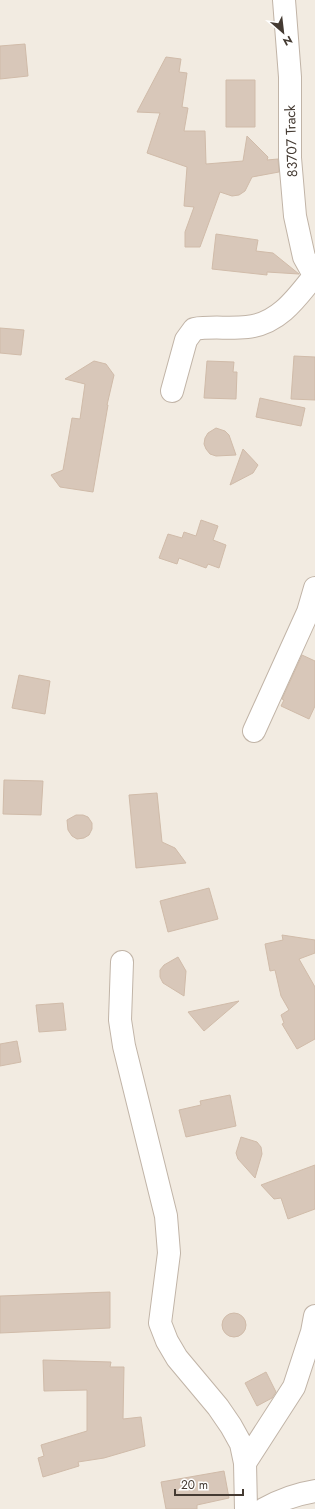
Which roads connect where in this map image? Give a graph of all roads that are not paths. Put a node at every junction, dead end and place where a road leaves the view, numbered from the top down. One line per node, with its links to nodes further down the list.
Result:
1 (284, 0): 2 (street, 83707 Track)
2 (315, 277): 3 (street)
3 (172, 391)
4 (315, 588): 5 (street)
5 (254, 731)
6 (122, 962): 8 (street)
7 (315, 1316): 8 (street)
8 (245, 1463): 10 (street)
9 (315, 1491): 11 (street)
10 (246, 1509)
11 (264, 1509)

